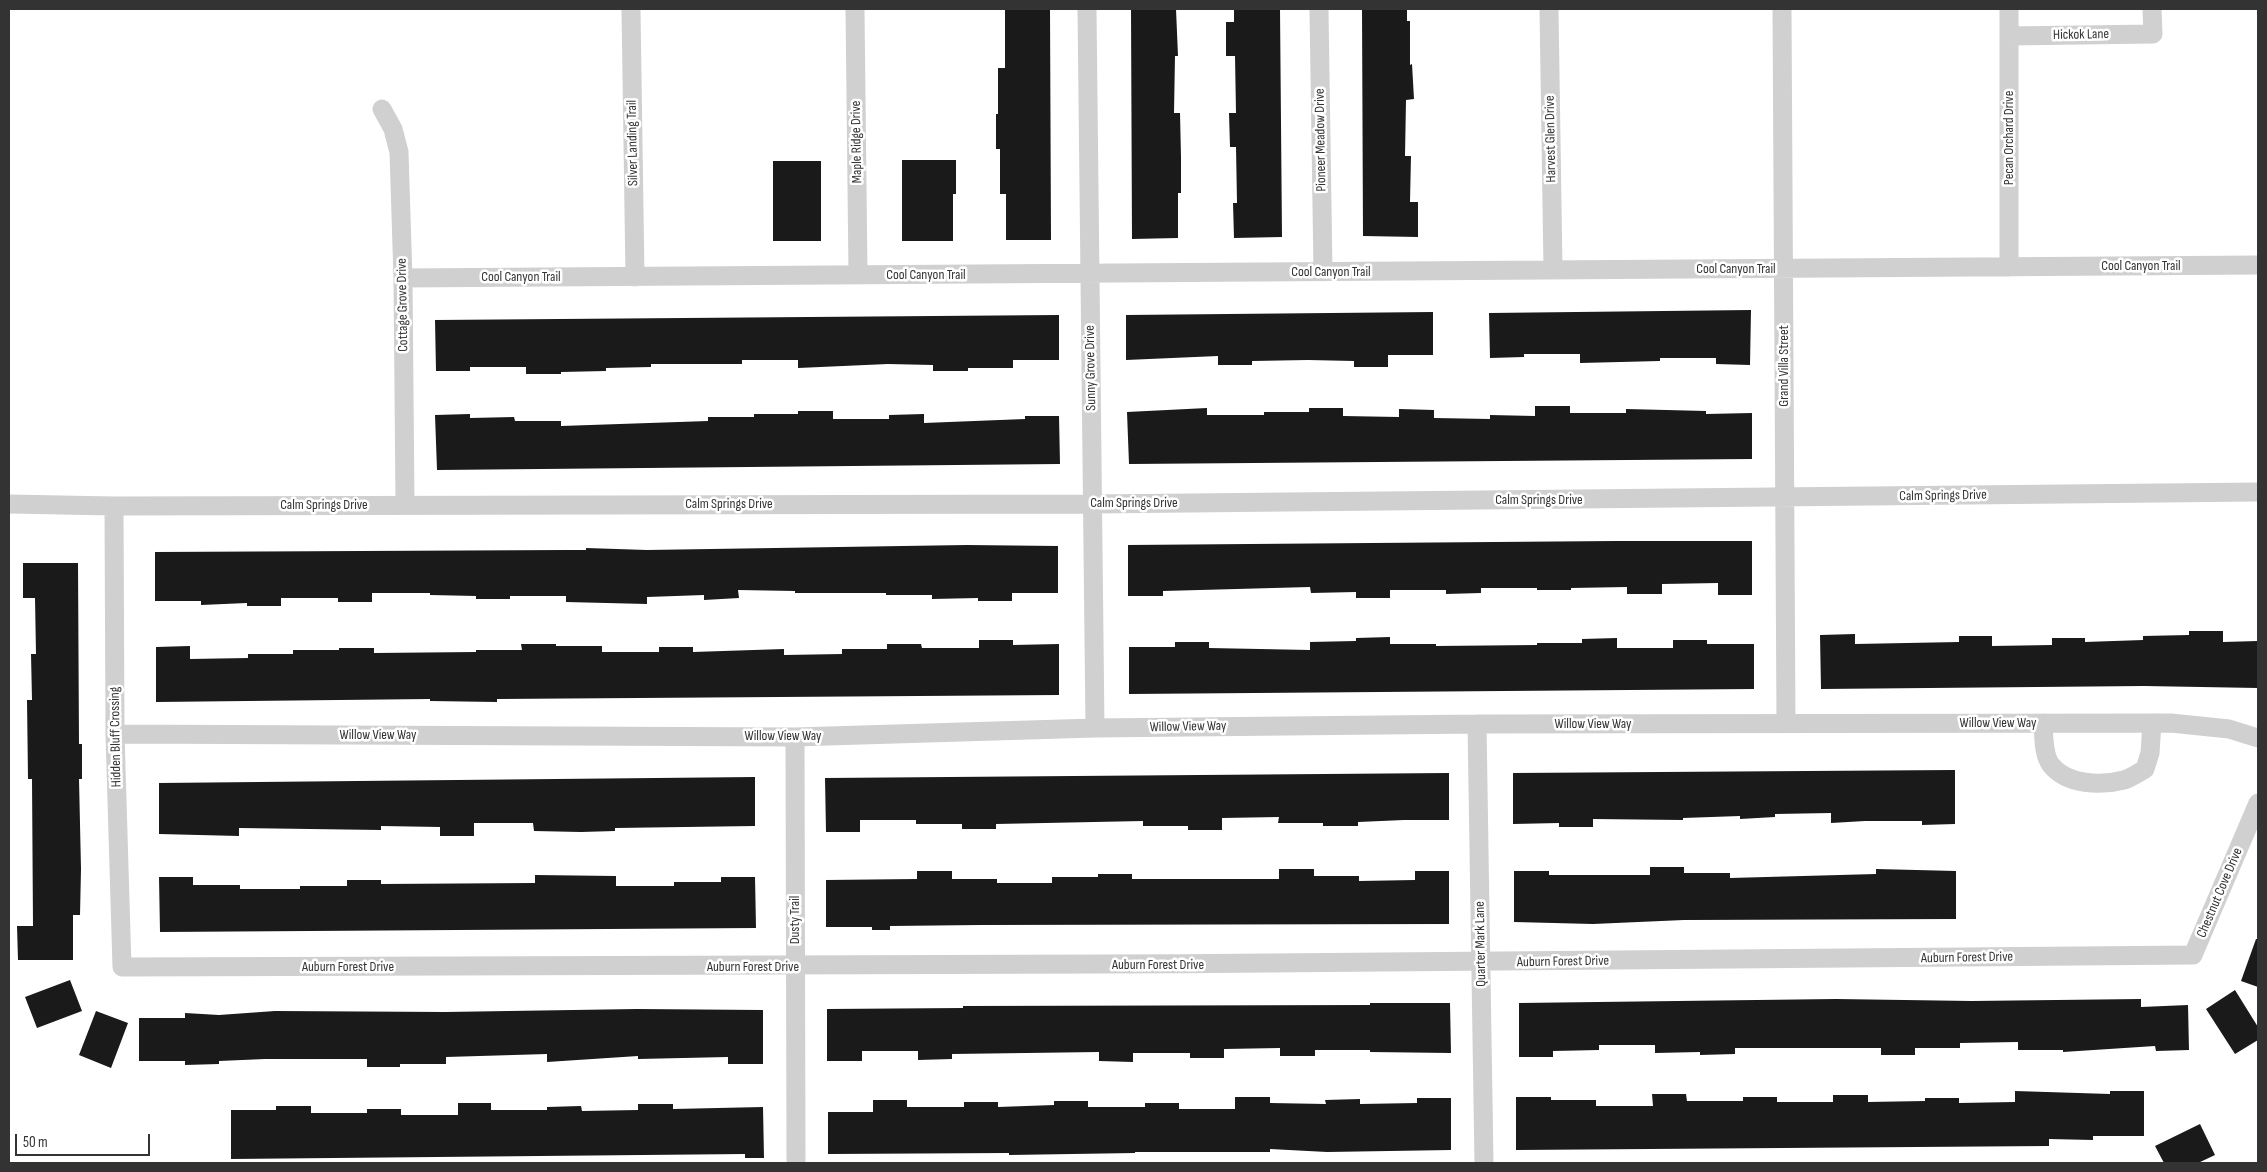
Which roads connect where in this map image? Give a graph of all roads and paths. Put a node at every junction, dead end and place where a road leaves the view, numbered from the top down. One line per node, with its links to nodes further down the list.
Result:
1 (631, 9): 18 (street, Silver Landing Trail)
2 (855, 9): 17 (street, Maple Ridge Drive)
3 (1087, 9): 16 (street, Sunny Grove Drive)
4 (1320, 9): 15 (street, Pioneer Meadow Drive)
5 (1549, 9): 14 (street, Harvest Glen Drive)
6 (1782, 9): 13 (street, Grand Villa Street)
7 (2009, 9): 9 (street, Pecan Orchard Drive)
8 (2152, 9): 9 (street, Hickok Lane)
9 (2009, 36): 12 (street, Pecan Orchard Drive)
10 (382, 109): 19 (street, Cottage Grove Drive)
11 (2258, 265): 12 (street, Cool Canyon Trail)
12 (2009, 267): 13 (street, Cool Canyon Trail)
13 (1784, 269): 14 (street, Cool Canyon Trail); 21 (street, Grand Villa Street)
14 (1553, 270): 15 (street, Cool Canyon Trail)
15 (1323, 272): 16 (street, Cool Canyon Trail)
16 (1090, 274): 17 (street, Cool Canyon Trail); 24 (street, Sunny Grove Drive)
17 (858, 275): 18 (street, Cool Canyon Trail)
18 (635, 277): 19 (street, Cool Canyon Trail)
19 (403, 278): 23 (street, Cottage Grove Drive)
20 (2258, 492): 21 (street, Calm Springs Drive)
21 (1784, 498): 24 (street, Calm Springs Drive); 26 (street, Grand Villa Street)
22 (9, 504): 25 (street, Calm Springs Drive)
23 (405, 504): 24 (street, Calm Springs Drive); 25 (street, Calm Springs Drive)
24 (1092, 504): 30 (street, Sunny Grove Drive)
25 (114, 506): 31 (street, Hidden Bluff Crossing)
26 (1786, 723): 27 (street, Willow View Way); 29 (street, Willow View Way)
27 (2043, 723): 28 (street, Willow View Way); 28 (street)
28 (2152, 723): 33 (street, Willow View Way)
29 (1477, 724): 30 (street, Willow View Way); 36 (street, Quarter Mark Lane)
30 (1095, 728): 32 (street, Willow View Way)
31 (116, 734): 32 (street, Willow View Way); 37 (street, Hidden Bluff Crossing)
32 (795, 736): 38 (street, Dusty Trail)
33 (2258, 738)
34 (2258, 803): 35 (street, Chestnut Cove Drive)
35 (2193, 955): 36 (street, Auburn Forest Drive)
36 (1481, 963): 38 (street, Auburn Forest Drive); 40 (street, Quarter Mark Lane)
37 (122, 967): 38 (street, Auburn Forest Drive)
38 (795, 967): 39 (street, Dusty Trail)
39 (796, 1163)
40 (1484, 1163)

